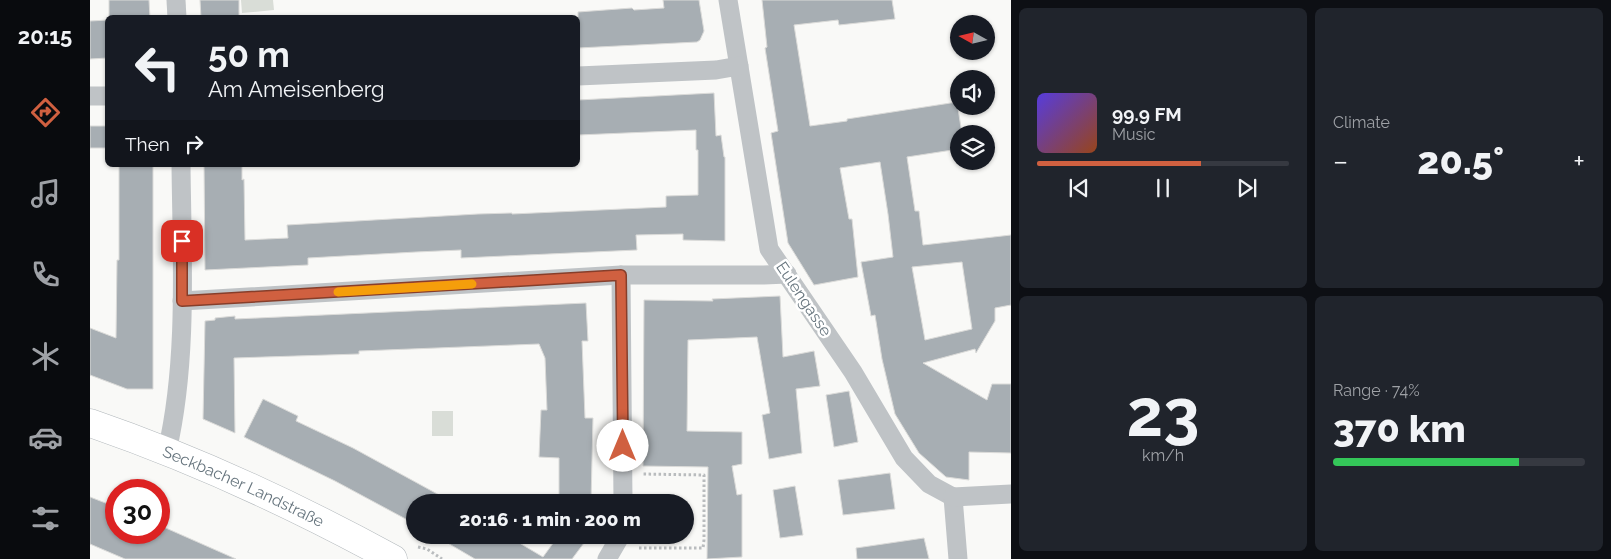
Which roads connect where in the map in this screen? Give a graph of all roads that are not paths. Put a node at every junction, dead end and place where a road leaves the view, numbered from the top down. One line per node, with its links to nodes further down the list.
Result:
1 (176, 0): 3 (street)
2 (728, 0): 4 (street, Eulengasse)
3 (177, 15)
4 (739, 66): 5 (street); 9 (street, Eulengasse)
5 (580, 76)
6 (90, 96): 7 (street)
7 (105, 96)
8 (181, 167): 11 (street)
9 (787, 274): 10 (street); 16 (street, Eulengasse)
10 (621, 275): 11 (street); 14 (street)
11 (182, 301): 13 (street)
12 (90, 423): 13 (main road, Seckbacher Landstraße)
13 (167, 451): 18 (main road, Seckbacher Landstraße)
14 (623, 494)
15 (1011, 494): 16 (street)
16 (953, 497): 20 (street)
17 (616, 544): 19 (street)
18 (393, 559)
19 (607, 559)
20 (958, 559)

